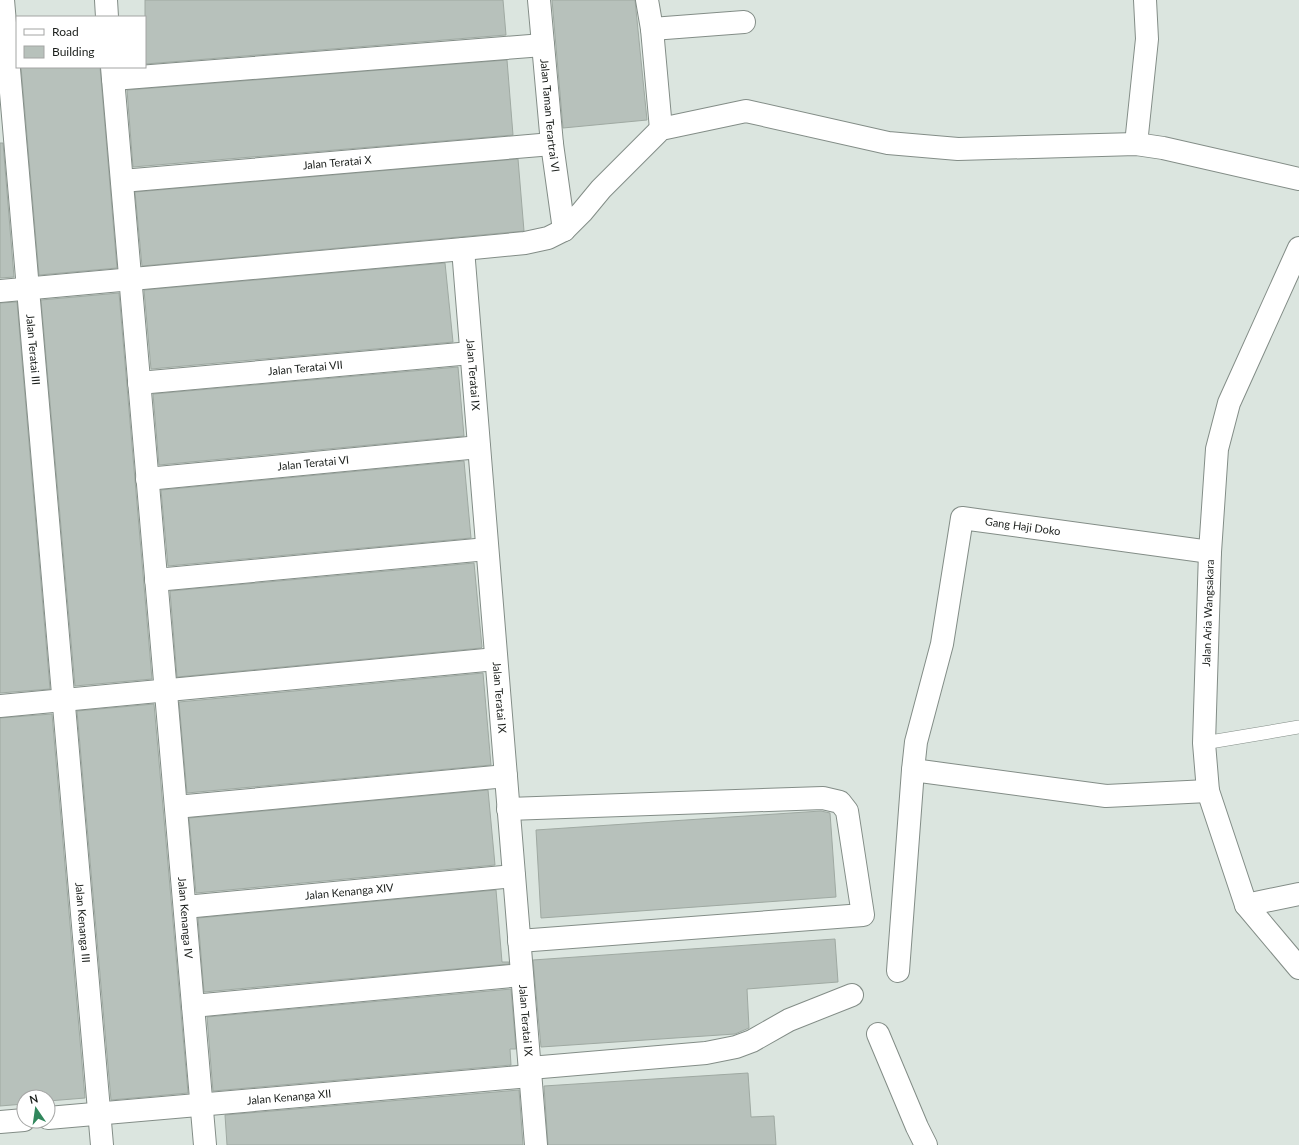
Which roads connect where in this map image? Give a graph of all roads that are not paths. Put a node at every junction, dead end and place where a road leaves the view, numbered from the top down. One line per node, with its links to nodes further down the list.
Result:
1 (3, 0): 20 (street, Jalan Teratai III)
2 (106, 0): 6 (street)
3 (539, 0): 9 (street, Jalan Taman Terartrai VI)
4 (647, 0): 8 (street)
5 (1145, 0): 13 (street)
6 (107, 16)
7 (744, 22): 8 (street)
8 (652, 29): 11 (street)
9 (543, 45): 10 (street); 12 (street, Jalan Taman Terartrai VI)
10 (112, 73): 15 (street, Jalan Kenanga IV)
11 (661, 129): 13 (street); 16 (street)
12 (552, 144): 15 (street, Jalan Teratai X); 16 (street, Jalan Taman Terartrai VI)
13 (1136, 144): 14 (street)
14 (1299, 179)
15 (122, 182): 19 (street, Jalan Kenanga IV)
16 (564, 230): 18 (street)
17 (1299, 248): 27 (street, Jalan Aria Wangsakara)
18 (463, 249): 19 (street); 22 (street, Jalan Teratai IX)
19 (130, 280): 20 (street); 23 (street, Jalan Kenanga IV)
20 (28, 289): 21 (street); 31 (street, Jalan Teratai III)
21 (0, 292)
22 (471, 353): 23 (street, Jalan Teratai VII); 24 (street, Jalan Teratai IX)
23 (139, 383): 25 (street, Jalan Kenanga IV)
24 (479, 447): 25 (street, Jalan Teratai VI); 26 (street, Jalan Teratai IX)
25 (147, 478): 28 (street, Jalan Kenanga IV)
26 (487, 548): 28 (street); 29 (street, Jalan Teratai IX)
27 (1210, 552): 34 (street, Jalan Aria Wangsakara); 35 (street, Gang Haji Doko)
28 (156, 580): 30 (street, Jalan Kenanga IV)
29 (496, 659): 30 (street); 36 (street, Jalan Teratai IX)
30 (166, 690): 31 (street); 38 (street, Jalan Kenanga IV)
31 (64, 700): 32 (street); 53 (street, Jalan Kenanga III)
32 (0, 706)
33 (1299, 727): 34 (lane)
34 (1204, 743): 37 (street, Jalan Aria Wangsakara)
35 (913, 770): 37 (street); 46 (street)
36 (506, 776): 38 (street); 39 (street, Jalan Teratai IX)
37 (1208, 791): 42 (street, Jalan Aria Wangsakara)
38 (176, 807): 43 (street, Jalan Kenanga IV)
39 (508, 809): 40 (street, Jalan Teratai IX); 44 (street)
40 (514, 876): 43 (street, Jalan Kenanga XIV); 44 (street, Jalan Teratai IX)
41 (1299, 894): 42 (street)
42 (1246, 905): 45 (street, Jalan Aria Wangsakara)
43 (185, 907): 49 (street, Jalan Kenanga IV)
44 (519, 942): 47 (street, Jalan Teratai IX)
45 (1299, 968)
46 (898, 971)
47 (522, 975): 49 (street); 51 (street, Jalan Teratai IX)
48 (852, 995): 51 (street, Jalan Kenanga XII)
49 (193, 1006): 52 (street, Jalan Kenanga IV)
50 (878, 1034): 60 (street)
51 (530, 1072): 52 (street, Jalan Kenanga XII); 59 (street, Jalan Teratai IX)
52 (202, 1105): 53 (street, Jalan Kenanga XII); 58 (street, Jalan Kenanga IV)
53 (100, 1114): 54 (street, Jalan Kenanga XII); 57 (street, Jalan Kenanga III)
54 (56, 1117)
55 (16, 1121): 56 (street)
56 (0, 1122)
57 (102, 1145)
58 (205, 1145)
59 (536, 1145)
60 (926, 1145)

